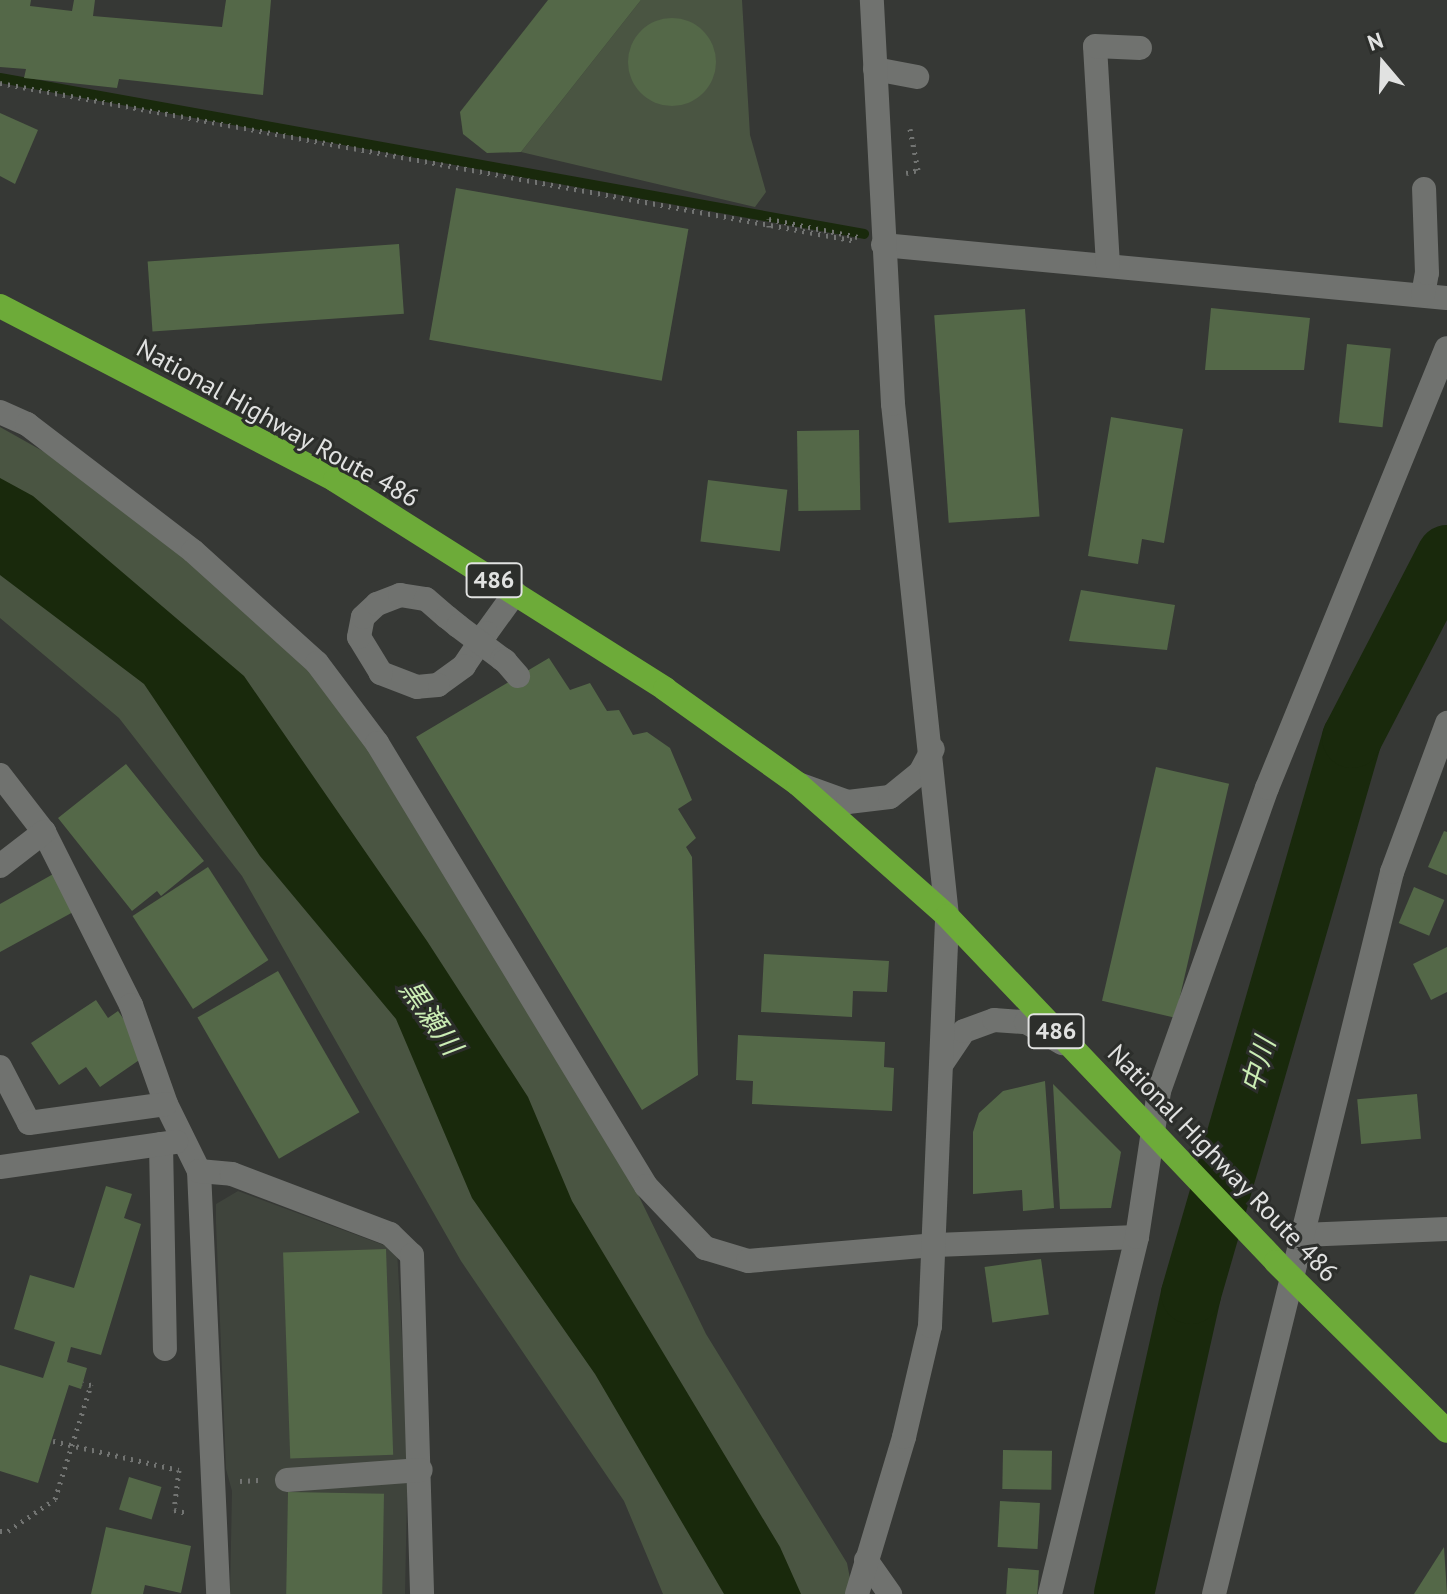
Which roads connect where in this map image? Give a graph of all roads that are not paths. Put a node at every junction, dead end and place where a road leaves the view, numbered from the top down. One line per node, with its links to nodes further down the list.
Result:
1 (872, 0): 3 (street)
2 (1140, 48): 7 (street)
3 (875, 69): 4 (street); 6 (street)
4 (917, 77)
5 (1424, 189): 8 (street)
6 (872, 241): 7 (street); 15 (street)
7 (1108, 265): 8 (street)
8 (1435, 297)
9 (0, 306): 12 (highway, National Highway Route 486 / 486)
10 (1447, 348): 25 (street)
11 (0, 412): 32 (street)
12 (515, 593): 13 (street); 17 (highway, National Highway Route 486 / 486)
13 (510, 668)
14 (1447, 723): 30 (street)
15 (933, 749): 17 (street); 20 (street)
16 (0, 775): 18 (street)
17 (798, 784): 20 (highway, National Highway Route 486 / 486)
18 (44, 832): 19 (street); 24 (street)
19 (0, 866)
20 (947, 916): 21 (highway, National Highway Route 486 / 486); 22 (street)
21 (1077, 1053): 22 (street); 25 (highway, National Highway Route 486 / 486)
22 (942, 1065): 32 (street)
23 (0, 1067): 24 (street)
24 (166, 1104): 26 (street)
25 (1160, 1138): 31 (street); 33 (highway, National Highway Route 486 / 486)
26 (173, 1142): 27 (street); 28 (street); 34 (street)
27 (0, 1167)
28 (199, 1171): 36 (street); 39 (street)
29 (1447, 1229): 30 (street)
30 (1302, 1235): 33 (street)
31 (1137, 1237): 32 (street); 42 (street)
32 (936, 1245): 38 (street)
33 (1283, 1268): 35 (highway, National Highway Route 486 / 486); 43 (street)
34 (165, 1349)
35 (1447, 1431)
36 (421, 1470): 37 (street); 40 (street)
37 (287, 1480)
38 (861, 1579): 41 (street)
39 (218, 1594)
40 (422, 1594)
41 (890, 1594)
42 (1050, 1594)
43 (1214, 1594)

